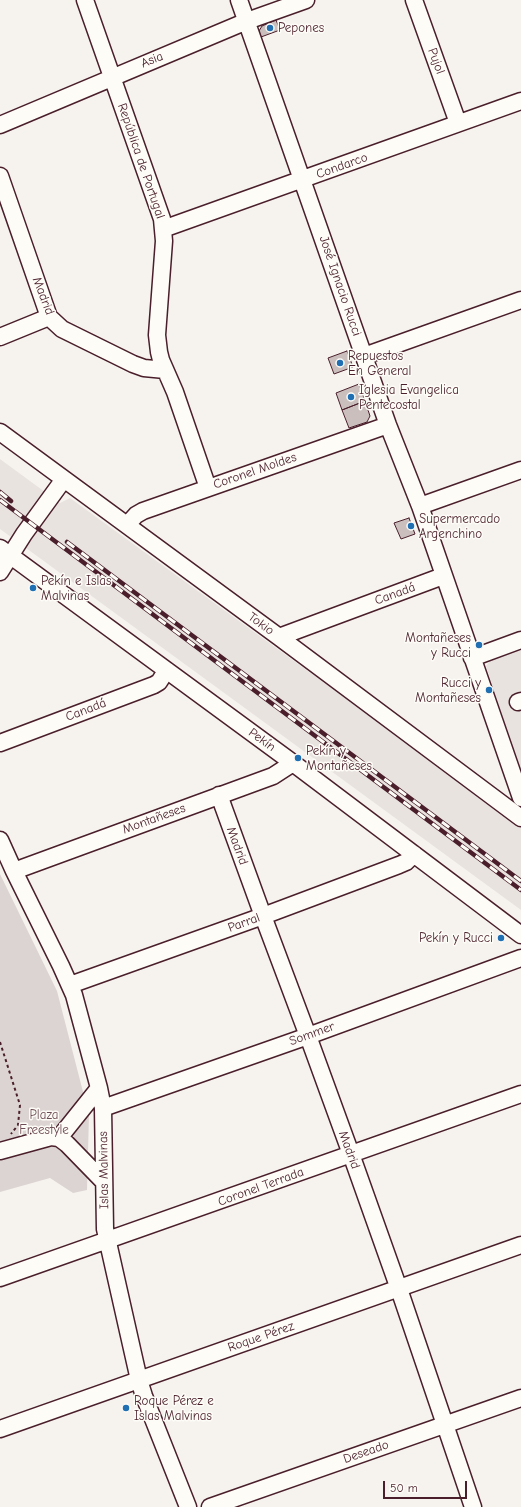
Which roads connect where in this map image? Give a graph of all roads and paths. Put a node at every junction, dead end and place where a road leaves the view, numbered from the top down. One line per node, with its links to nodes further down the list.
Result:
1 (85, 0): 6 (street, República de Portugal)
2 (239, 0): 5 (street, José Ignacio Rucci)
3 (306, 0): 5 (street, Asia)
4 (414, 0): 8 (street, Pujol)
5 (247, 21): 6 (street, Asia); 11 (street, José Ignacio Rucci)
6 (112, 77): 9 (street, Asia); 12 (street, República de Portugal)
7 (521, 101): 8 (street, Condarco)
8 (458, 123): 11 (street, Condarco)
9 (0, 125)
10 (0, 176): 14 (street, Madrid)
11 (303, 180): 12 (street, Condarco); 16 (street, José Ignacio Rucci)
12 (164, 229): 17 (street, República de Portugal)
13 (521, 300): 16 (street)
14 (49, 316): 15 (street); 17 (street, Madrid)
15 (0, 337)
16 (364, 356): 18 (street, José Ignacio Rucci)
17 (165, 370): 22 (street, República de Portugal)
18 (388, 425): 22 (street, Coronel Moldes); 23 (street, José Ignacio Rucci)
19 (0, 432): 21 (street, Tokio)
20 (521, 470): 23 (street)
21 (64, 479): 24 (street, Tokio); 25 (street)
22 (208, 488): 24 (street, Coronel Moldes)
23 (420, 506): 27 (street, José Ignacio Rucci)
24 (127, 525): 28 (street, Tokio)
25 (5, 552): 26 (street); 31 (street, Pekín)
26 (0, 572)
27 (444, 576): 28 (street, Canadá); 30 (street, José Ignacio Rucci)
28 (279, 637): 35 (street, Tokio)
29 (521, 640): 30 (street)
30 (472, 658): 34 (street, José Ignacio Rucci)
31 (166, 671): 32 (street, Canadá); 33 (street, Pekín)
32 (0, 743)
33 (293, 763): 36 (street, Montañeses); 40 (street, Pekín)
34 (515, 780): 35 (street); 37 (street, José Ignacio Rucci)
35 (488, 794): 38 (street, Tokio)
36 (219, 795): 41 (street, Montañeses); 42 (street, Madrid)
37 (521, 798)
38 (521, 818)
39 (0, 840): 41 (street, Islas Malvinas)
40 (414, 854): 42 (street, Parral); 43 (street, Pekín)
41 (14, 871): 45 (street, Islas Malvinas)
42 (263, 916): 45 (street, Parral); 46 (street, Madrid)
43 (521, 935)
44 (521, 958): 46 (street, Sommer)
45 (70, 985): 48 (street, Islas Malvinas)
46 (308, 1036): 50 (street, Sommer); 54 (street, Madrid)
47 (0, 1042): 51 (path)
48 (99, 1088): 50 (street, Islas Malvinas); 52 (street)
49 (521, 1094): 54 (street, Coronel Terrada)
50 (102, 1108): 55 (street, Islas Malvinas)
51 (9, 1136)
52 (59, 1138): 53 (street); 55 (street)
53 (0, 1151)
54 (351, 1154): 56 (street, Coronel Terrada); 59 (street, Madrid)
55 (104, 1182): 56 (street, Islas Malvinas)
56 (108, 1241): 58 (street, Coronel Terrada); 60 (street, Islas Malvinas)
57 (521, 1244): 59 (street, Roque Pérez)
58 (0, 1278)
59 (399, 1289): 60 (street, Roque Pérez); 62 (street, Madrid)
60 (139, 1380): 63 (street, Roque Pérez); 64 (street, Islas Malvinas)
61 (521, 1398): 62 (street, Deseado)
62 (445, 1424): 65 (street, Deseado); 66 (street, Madrid)
63 (0, 1429)
64 (188, 1507)
65 (210, 1507)
66 (473, 1507)

